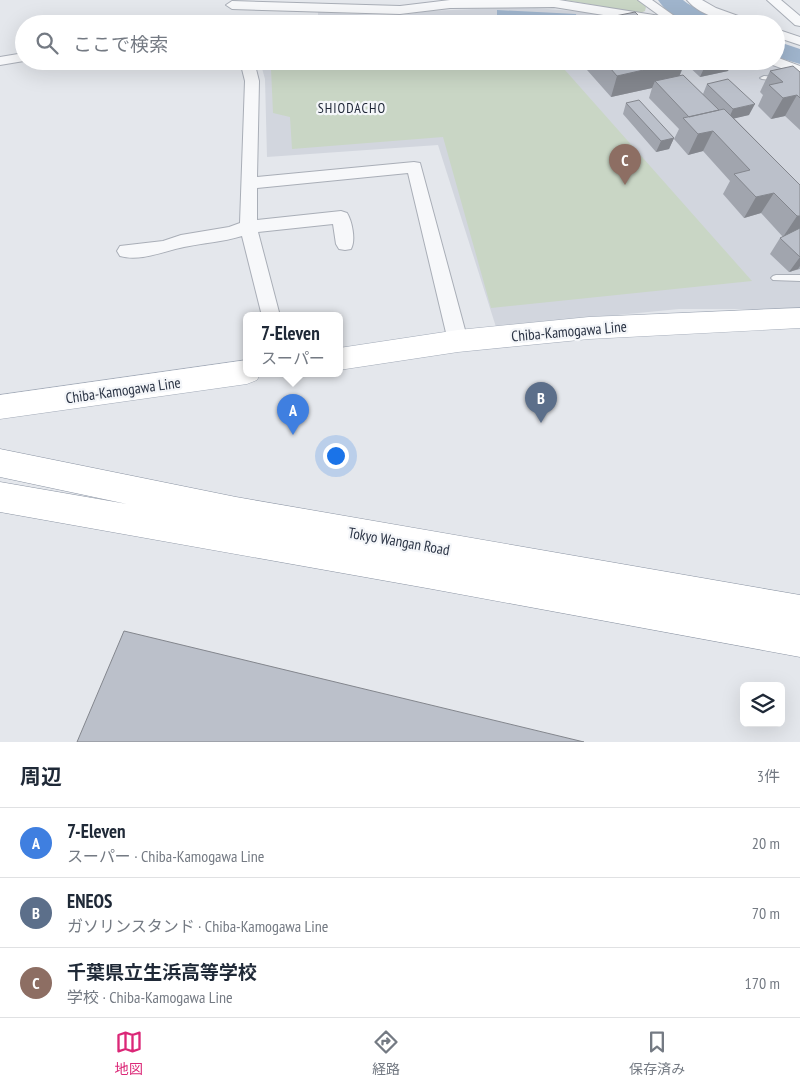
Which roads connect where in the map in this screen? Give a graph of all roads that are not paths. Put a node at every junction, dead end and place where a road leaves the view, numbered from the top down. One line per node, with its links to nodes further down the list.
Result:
1 (644, 0): 9 (street)
2 (694, 0): 10 (street)
3 (773, 0): 11 (street)
4 (553, 1): 5 (street); 8 (street)
5 (454, 2): 6 (street)
6 (392, 5): 7 (street)
7 (233, 6)
8 (633, 15)
9 (667, 15)
10 (723, 15)
11 (800, 22)
12 (785, 36): 13 (street)
13 (800, 41)
14 (15, 58): 15 (street)
15 (0, 61)
16 (785, 65): 18 (street)
17 (249, 70): 21 (street)
18 (800, 71)
19 (764, 78): 20 (lane)
20 (800, 86)
21 (249, 184): 22 (street); 29 (street)
22 (248, 227): 23 (street); 24 (street); 27 (street)
23 (345, 244)
24 (126, 251)
25 (776, 278): 26 (lane)
26 (800, 278)
27 (270, 312)
28 (800, 318): 29 (main road, Chiba-Kamogawa Line)
29 (458, 341): 30 (main road, Chiba-Kamogawa Line)
30 (343, 358)
31 (243, 373): 32 (main road, Chiba-Kamogawa Line)
32 (0, 407)
33 (0, 463): 35 (main road, Tokyo Wangan Road)
34 (0, 497): 36 (main road, Tokyo Wangan Road)
35 (800, 612)
36 (800, 640)

